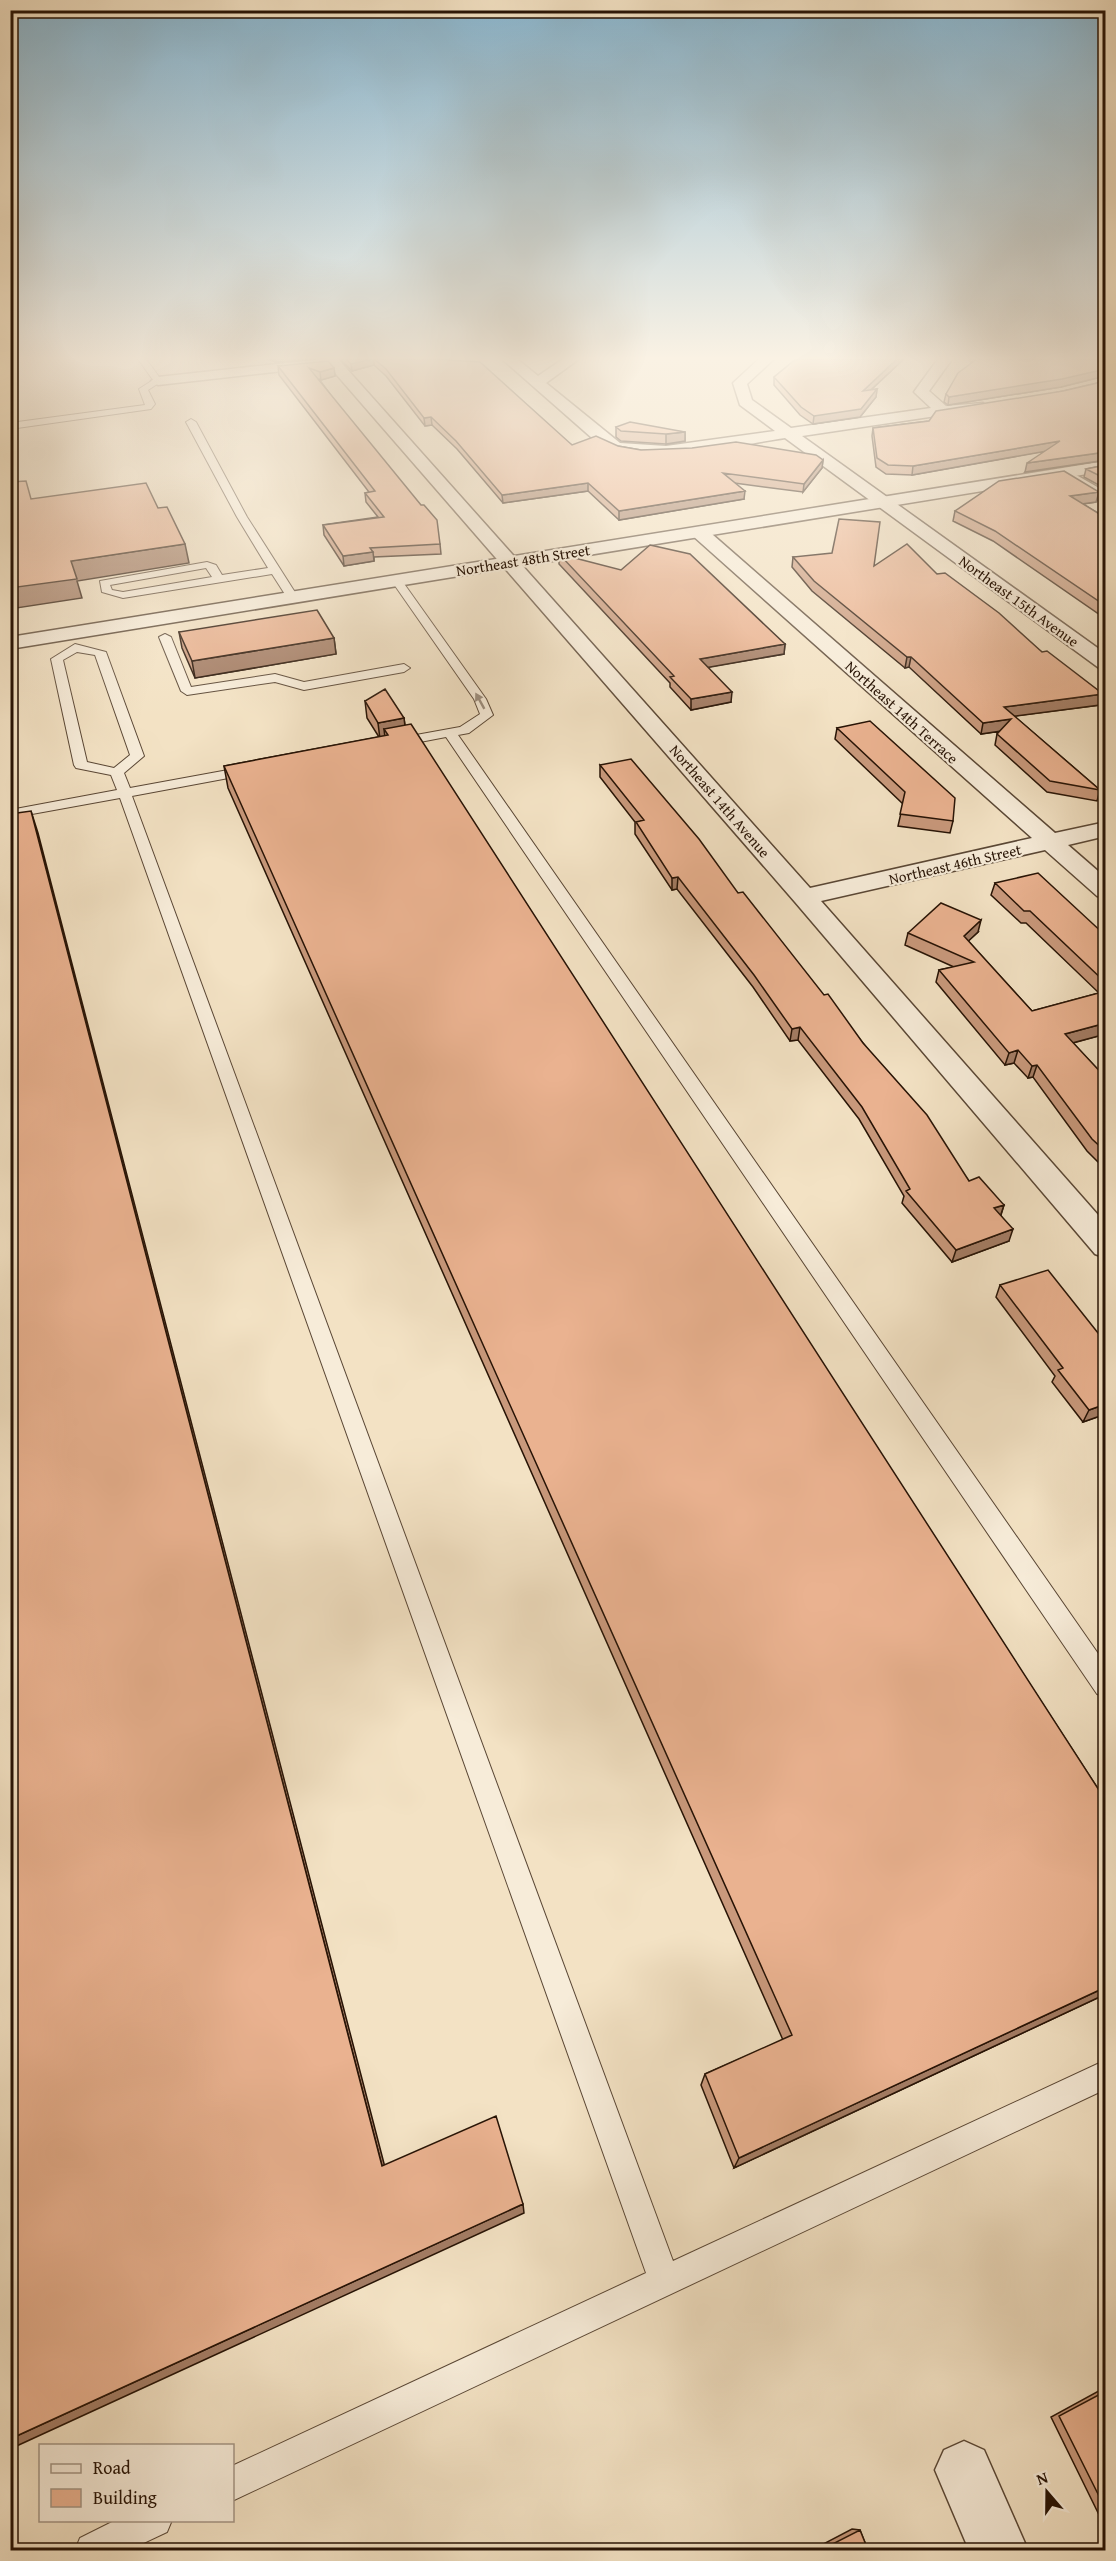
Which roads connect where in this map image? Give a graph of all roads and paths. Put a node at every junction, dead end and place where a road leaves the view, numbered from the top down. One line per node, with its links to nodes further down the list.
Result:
1 (221, 479): 10 (lane)
2 (437, 479): 9 (street, Northeast 14th Avenue)
3 (850, 479): 7 (street, Northeast 15th Avenue)
4 (1029, 479): 7 (street, Northeast 48th Street)
5 (1073, 479): 6 (street)
6 (1106, 500)
7 (882, 502): 8 (street, Northeast 48th Street); 17 (street, Northeast 15th Avenue)
8 (699, 532): 9 (street, Northeast 48th Street); 25 (street, Northeast 14th Terrace)
9 (511, 562): 12 (street, Northeast 48th Street); 27 (street, Northeast 14th Avenue)
10 (275, 570): 11 (lane); 13 (lane)
11 (219, 580): 11 (lane)
12 (396, 580): 13 (street, Northeast 48th Street); 19 (lane, one-way to 12)
13 (292, 597): 14 (street, Northeast 48th Street)
14 (157, 619): 15 (street, Northeast 48th Street); 18 (lane)
15 (73, 640): 16 (street, Northeast 48th Street); 22 (lane); 22 (lane)
16 (10, 642)
17 (1106, 664)
18 (404, 668)
19 (449, 732): 20 (lane); 29 (lane)
20 (381, 745)
21 (266, 767): 22 (lane)
22 (121, 783): 23 (lane); 31 (lane)
23 (10, 814)
24 (1106, 829): 25 (street, Northeast 46th Street)
25 (1050, 842): 26 (street, Northeast 14th Terrace); 27 (street, Northeast 46th Street)
26 (1106, 891)
27 (804, 897): 28 (street, Northeast 14th Avenue)
28 (1106, 1246)
29 (1106, 1686)
30 (1106, 2074): 31 (lane)
31 (664, 2280): 33 (lane)
32 (963, 2470): 36 (street)
33 (234, 2483)
34 (151, 2522): 35 (lane)
35 (92, 2550)
36 (999, 2550)

